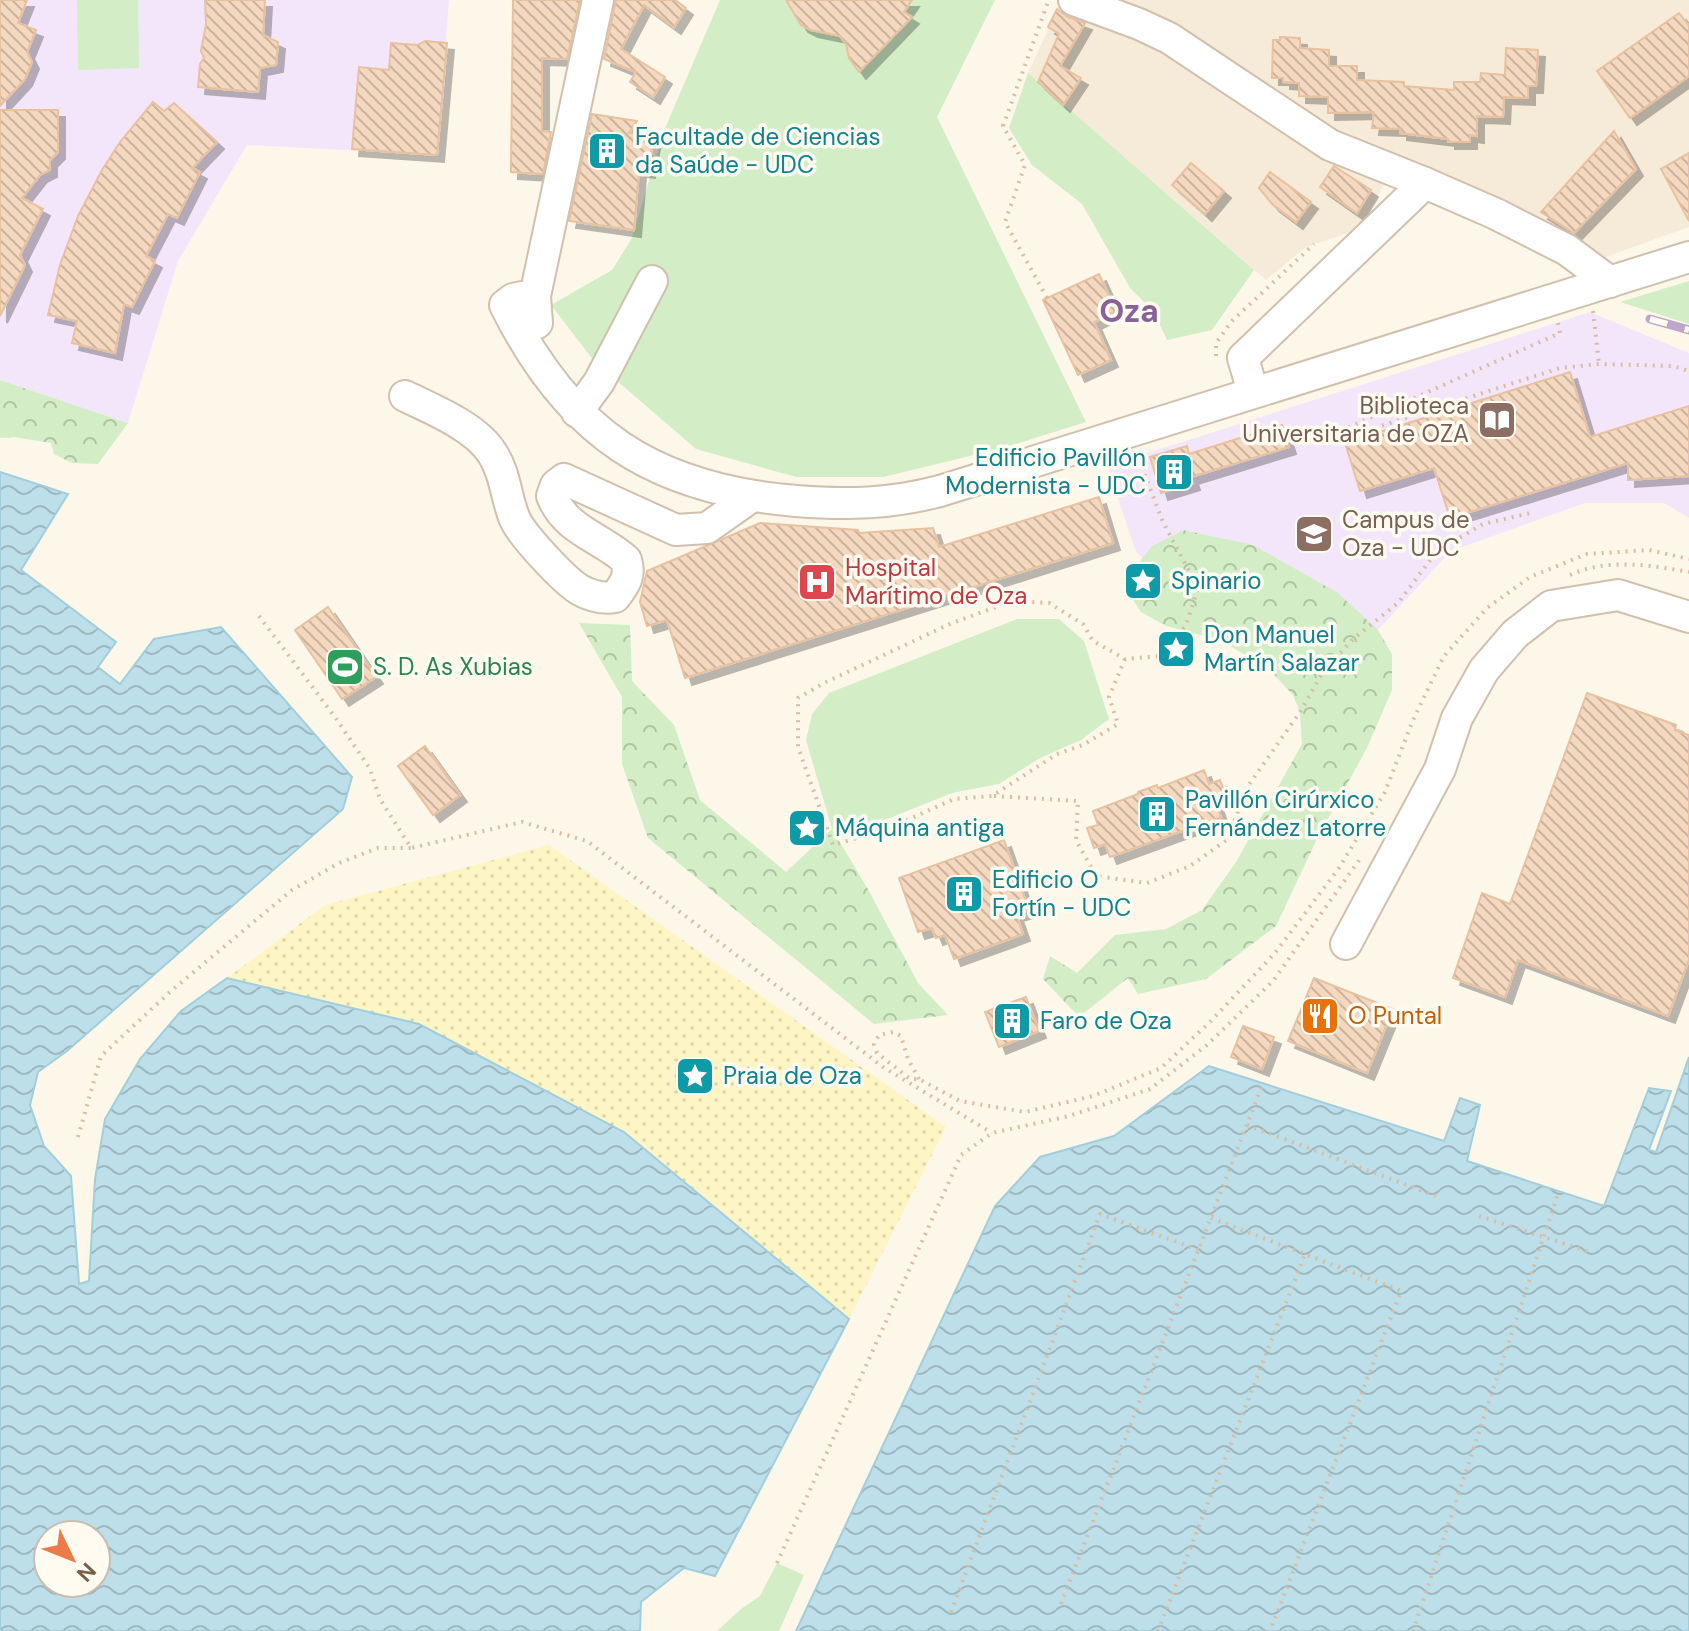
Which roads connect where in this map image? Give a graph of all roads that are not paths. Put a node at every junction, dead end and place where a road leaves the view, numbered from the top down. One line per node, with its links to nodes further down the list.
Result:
1 (598, 0): 7 (street)
2 (1074, 0): 3 (street)
3 (1425, 183): 6 (street); 9 (street)
4 (1689, 257): 6 (street)
5 (652, 281): 11 (street)
6 (1601, 293): 9 (street)
7 (536, 311): 8 (street); 8 (street)
8 (554, 387): 11 (street)
9 (1253, 392): 12 (street)
10 (405, 396): 12 (street)
11 (577, 412): 12 (street)
12 (751, 497)
13 (1582, 599): 14 (street); 15 (street); 16 (street)
14 (1689, 617)
15 (1689, 637)
16 (1346, 944)

